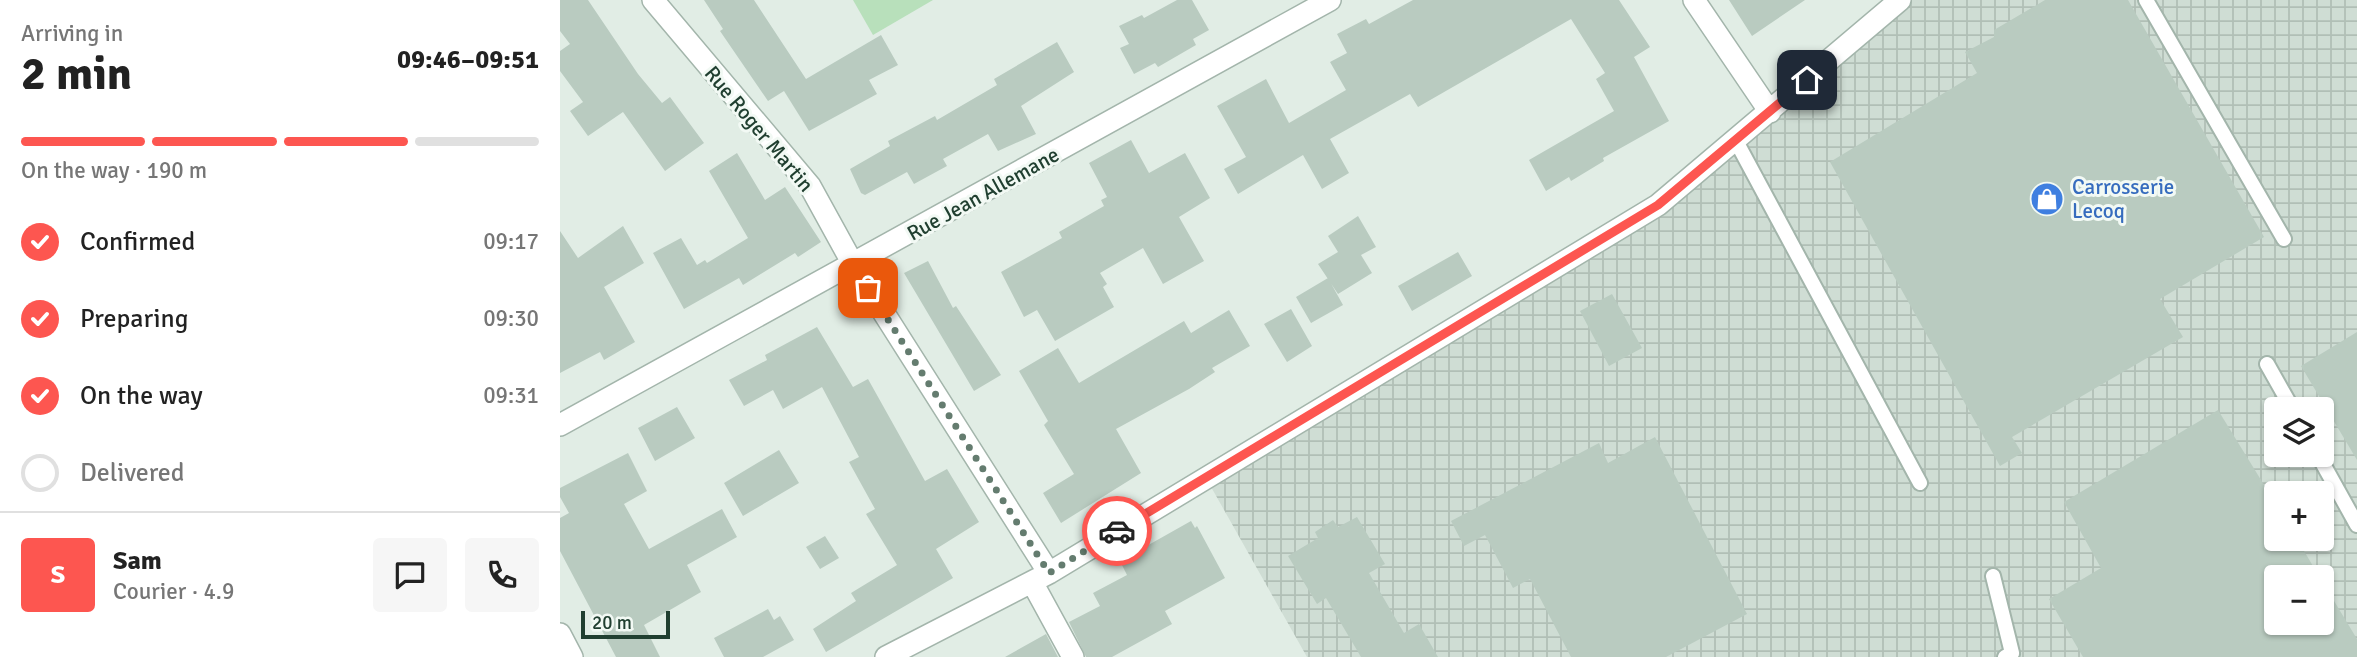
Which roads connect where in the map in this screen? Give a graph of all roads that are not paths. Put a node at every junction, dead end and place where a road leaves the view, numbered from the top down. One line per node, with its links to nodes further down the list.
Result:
1 (653, 0): 9 (street, Rue Roger Martin)
2 (1330, 0): 9 (street, Rue Jean Allemane)
3 (1694, 0): 6 (street)
4 (1900, 0): 6 (street)
5 (2146, 0): 8 (lane)
6 (1770, 112): 7 (street)
7 (1736, 141): 14 (lane); 17 (street)
8 (2284, 239)
9 (854, 266): 12 (street, Rue Jean Allemane); 17 (street, Rue Roger Martin)
10 (2267, 364): 11 (lane)
11 (2285, 397)
12 (560, 425)
13 (2325, 467): 15 (lane)
14 (1920, 483)
15 (2357, 525)
16 (1993, 576): 22 (lane)
17 (1040, 577): 20 (street); 21 (street, Rue Roger Martin)
18 (560, 634): 19 (street)
19 (572, 657)
20 (886, 657)
21 (1073, 657)
22 (2005, 657)

